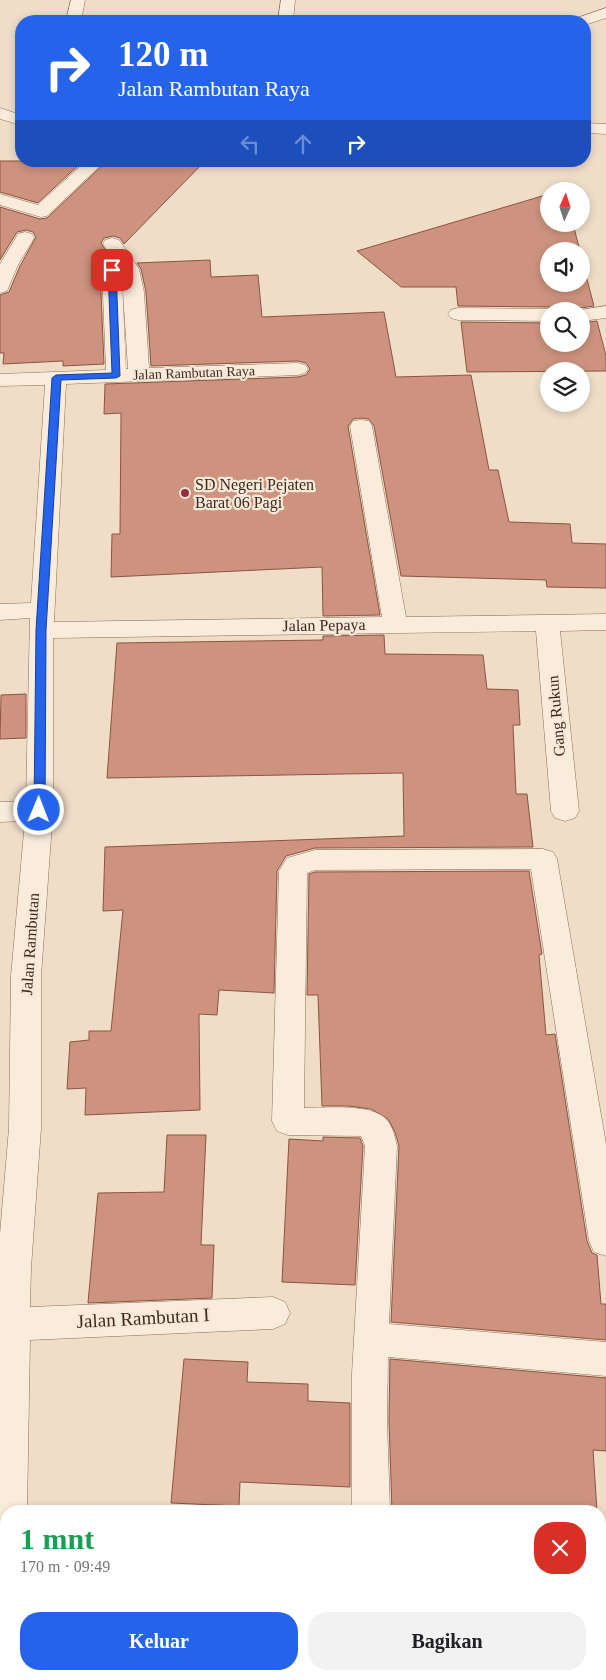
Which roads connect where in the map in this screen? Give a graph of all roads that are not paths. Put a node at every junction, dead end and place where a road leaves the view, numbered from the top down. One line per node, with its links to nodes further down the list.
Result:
1 (78, 0): 4 (street)
2 (288, 0): 5 (street)
3 (606, 12): 6 (street)
4 (75, 15)
5 (287, 15)
6 (591, 18)
7 (0, 113): 8 (street)
8 (15, 118)
9 (591, 129): 10 (street)
10 (606, 143)
11 (90, 167): 12 (street)
12 (0, 199)
13 (25, 238): 16 (street)
14 (112, 244): 23 (street)
15 (112, 270): 22 (street)
16 (0, 287)
17 (606, 312): 19 (street)
18 (458, 314): 20 (street)
19 (590, 314)
20 (540, 315)
21 (298, 369): 23 (street, Jalan Rambutan Raya)
22 (116, 376): 23 (street, Jalan Rambutan Raya); 24 (street, Jalan Rambutan Raya)
23 (139, 376)
24 (56, 378): 25 (street, Jalan Rambutan Raya); 28 (street, Jalan Rambutan)
25 (0, 380)
26 (361, 426): 31 (street)
27 (0, 612): 28 (street, Jalan Pepaya)
28 (42, 620): 31 (street, Jalan Pepaya); 32 (street, Jalan Rambutan)
29 (547, 622): 30 (street, Jalan Pepaya); 31 (street, Jalan Pepaya); 33 (street, Gang Rukun)
30 (606, 622)
31 (395, 624)
32 (39, 810): 34 (street); 36 (street, Jalan Rambutan)
33 (565, 811)
34 (0, 812)
35 (606, 1241): 39 (street)
36 (7, 1268): 38 (street, Jalan Rambutan)
37 (274, 1313): 38 (street, Jalan Rambutan I)
38 (14, 1324): 41 (street, Jalan Rambutan)
39 (371, 1340): 40 (street); 42 (street)
40 (606, 1359)
41 (8, 1505)
42 (372, 1505)

